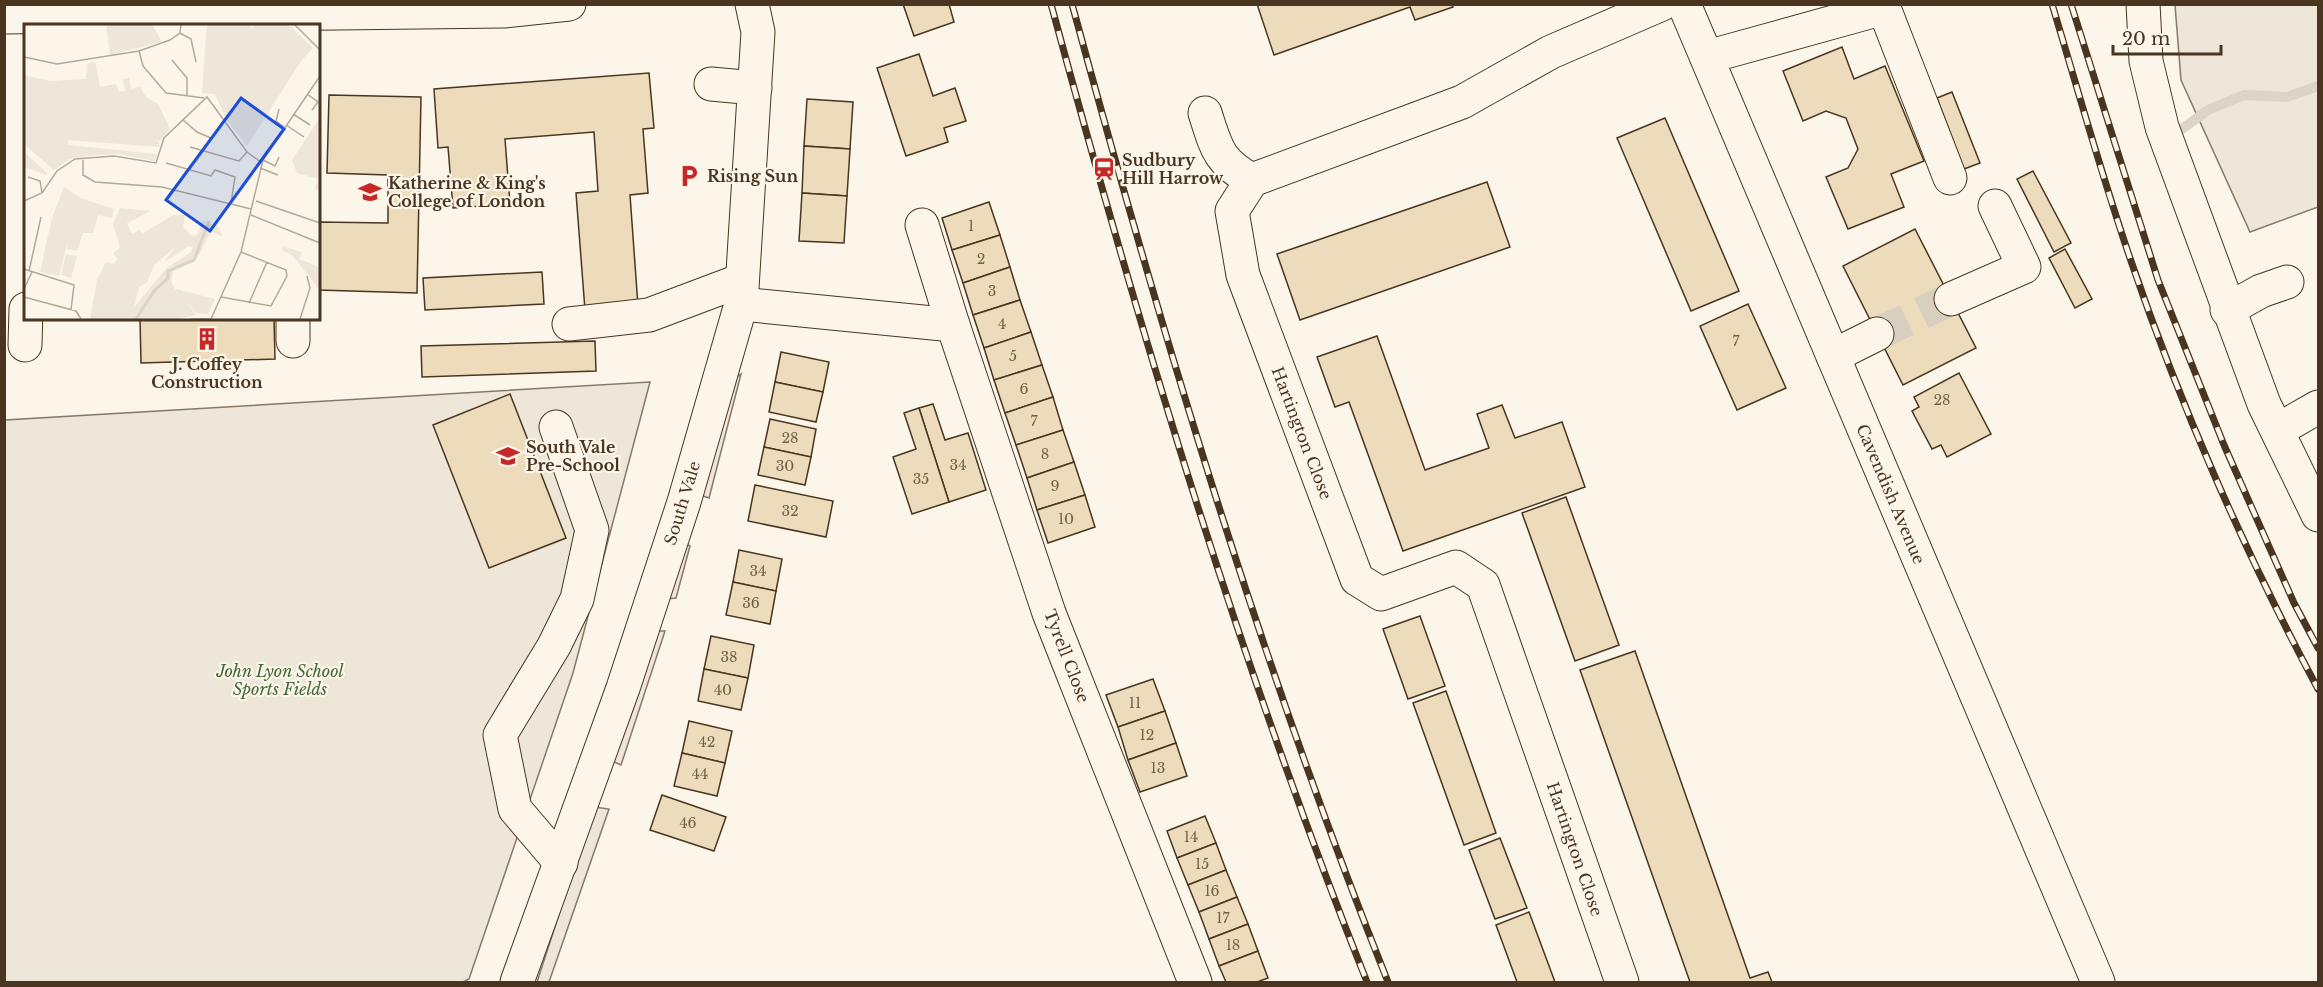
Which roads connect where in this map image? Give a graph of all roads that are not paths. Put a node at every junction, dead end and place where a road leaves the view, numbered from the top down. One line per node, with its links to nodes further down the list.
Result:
1 (569, 4): 8 (street)
2 (752, 4): 12 (street, South Vale)
3 (1662, 4): 15 (street)
4 (1684, 4): 10 (street, Cavendish Avenue)
5 (2143, 4): 21 (street)
6 (4, 17): 9 (street)
7 (145, 20): 8 (street); 9 (street)
8 (295, 20)
9 (46, 21)
10 (1707, 57): 14 (street); 27 (street, Cavendish Avenue)
11 (711, 84): 12 (street)
12 (755, 88): 19 (street, South Vale)
13 (1205, 113): 15 (street)
14 (1950, 178)
15 (1252, 180): 35 (street, Hartington Close)
16 (1995, 206): 20 (street)
17 (922, 225): 24 (street, Tyrell Close)
18 (2287, 282): 21 (street)
19 (742, 292): 23 (street); 24 (street); 32 (street, South Vale)
20 (1951, 299)
21 (2227, 310): 30 (street)
22 (26, 320): 26 (street)
23 (569, 324)
24 (953, 325): 34 (street, Tyrell Close)
25 (1877, 334): 27 (street)
26 (25, 345)
27 (1833, 356): 36 (street, Cavendish Avenue)
28 (2319, 406): 30 (street)
29 (556, 427): 32 (street)
30 (2277, 430): 31 (street)
31 (2319, 515)
32 (561, 863): 33 (street, South Vale)
33 (517, 982)
34 (1195, 982)
35 (1622, 982)
36 (2098, 982)

